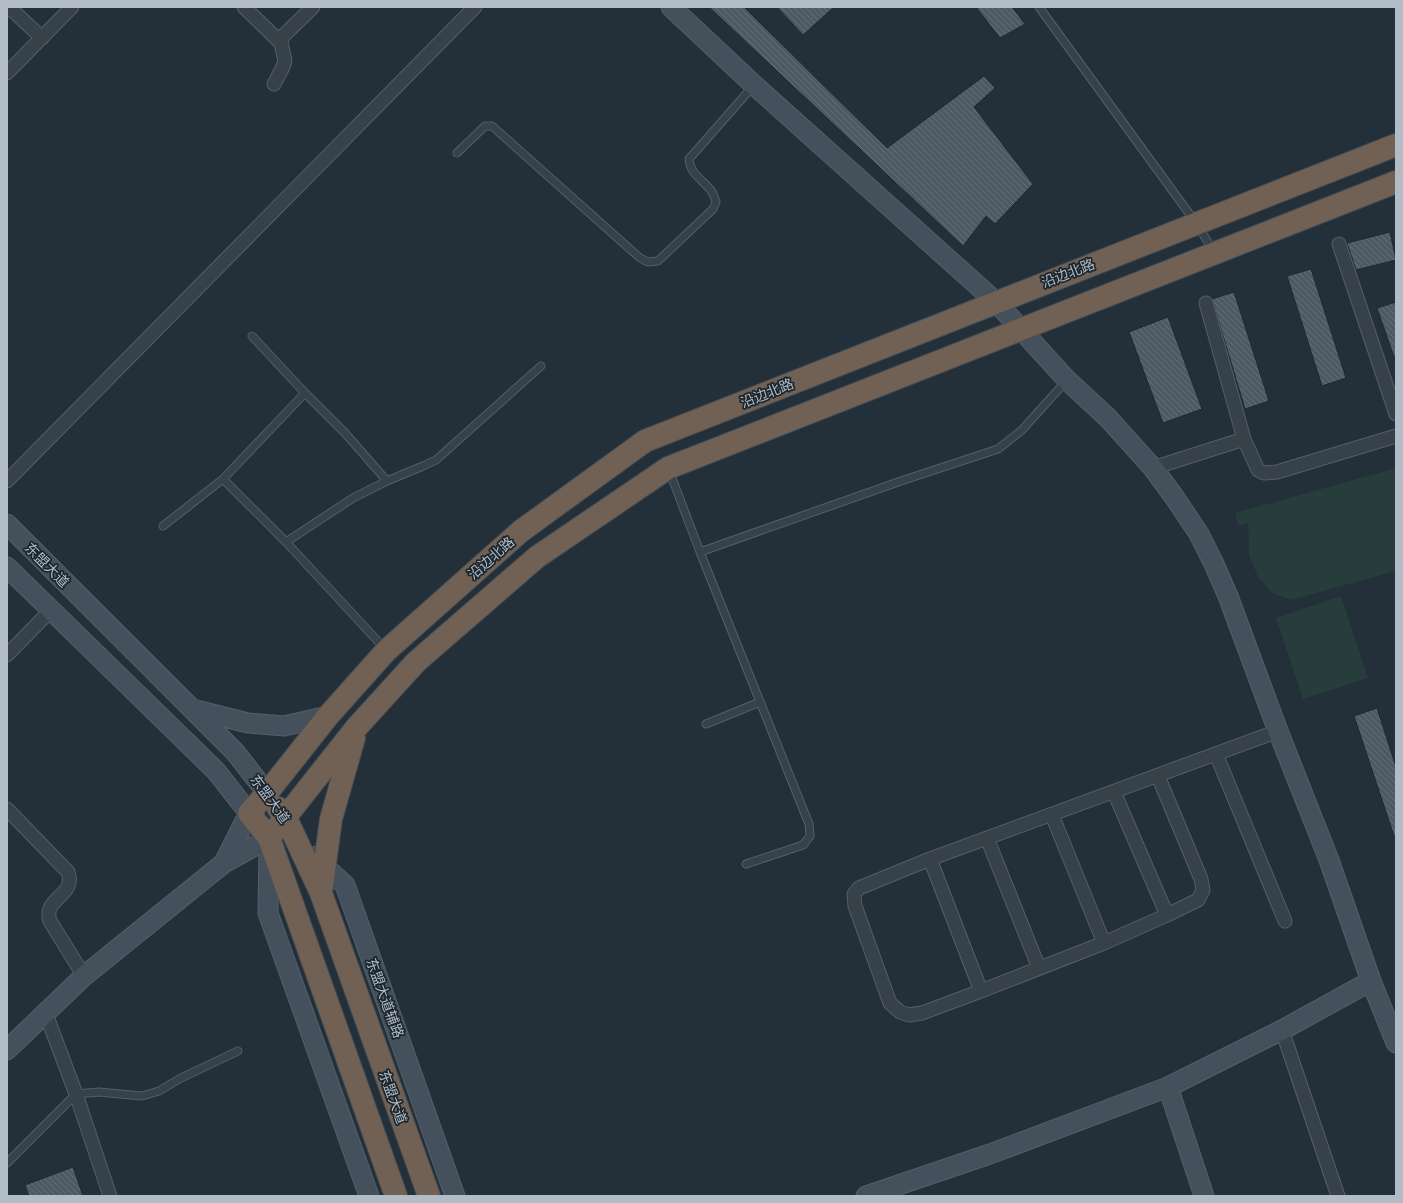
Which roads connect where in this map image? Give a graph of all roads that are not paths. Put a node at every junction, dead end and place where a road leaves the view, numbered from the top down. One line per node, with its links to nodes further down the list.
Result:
1 (10, 7): 8 (street)
2 (72, 7): 8 (street)
3 (244, 7): 9 (street)
4 (313, 7): 9 (street)
5 (475, 7): 33 (street)
6 (671, 7): 12 (street)
7 (1038, 7): 16 (lane)
8 (42, 38): 10 (street)
9 (281, 43): 11 (street)
10 (7, 73)
11 (274, 84)
12 (754, 84): 14 (lane); 19 (street)
13 (1396, 145): 16 (highway, 沿边北路)
14 (457, 153)
15 (1396, 182): 18 (highway, 沿边北路)
16 (1196, 223): 18 (lane); 19 (highway, 沿边北路)
17 (1339, 244): 26 (street)
18 (1215, 254): 21 (highway, 沿边北路)
19 (996, 302): 21 (street); 40 (highway, 沿边北路)
20 (1206, 303): 28 (street)
21 (1022, 330): 24 (street); 29 (highway, 沿边北路)
22 (252, 336): 25 (lane)
23 (542, 366): 32 (lane)
24 (1067, 380): 30 (street); 37 (lane)
25 (305, 393): 31 (lane); 32 (lane)
26 (1396, 414)
27 (1396, 436): 28 (street)
28 (1244, 439): 30 (street)
29 (668, 468): 37 (lane); 46 (highway, 沿边北路)
30 (1153, 468): 47 (street)
31 (223, 479): 35 (lane); 36 (lane)
32 (387, 481): 36 (lane)
33 (7, 482)
34 (7, 524): 43 (street, 东盟大道)
35 (163, 526)
36 (286, 542): 40 (lane)
37 (700, 552): 42 (lane)
38 (7, 567): 39 (street, 东盟大道)
39 (52, 610): 41 (street); 53 (street, 东盟大道)
40 (386, 651): 44 (highway, 沿边北路)
41 (7, 655)
42 (760, 702): 45 (lane); 60 (lane)
43 (191, 708): 44 (street); 51 (street, 东盟大道)
44 (328, 716): 51 (highway, 沿边北路)
45 (706, 724)
46 (356, 728): 55 (highway, 沿边北路); 61 (highway)
47 (1278, 731): 48 (street); 68 (street)
48 (1216, 754): 49 (street); 64 (street)
49 (1158, 776): 50 (street); 63 (street)
50 (1114, 792): 54 (street); 63 (street)
51 (267, 793): 53 (highway, 沿边北路); 55 (highway, 东盟大道)
52 (7, 809): 67 (street)
53 (249, 813): 56 (highway, 东盟大道); 59 (street)
54 (1052, 814): 57 (street); 65 (street)
55 (286, 818): 56 (highway, 沿边北路); 61 (street, 东盟大道辅路); 62 (highway, 东盟大道)
56 (269, 838): 59 (street); 79 (street); 80 (highway, 东盟大道)
57 (987, 838): 58 (street); 66 (street)
58 (930, 859): 69 (street); 69 (street)
59 (224, 864): 67 (street)
60 (746, 864)
61 (325, 868): 62 (highway); 82 (street, 东盟大道辅路)
62 (321, 893): 81 (highway, 东盟大道)
63 (1167, 915): 65 (street)
64 (1285, 921)
65 (1104, 943): 66 (street)
66 (1039, 968): 69 (street)
67 (84, 976): 70 (street)
68 (1371, 982): 71 (street); 72 (street)
69 (981, 991)
70 (46, 1014): 73 (street); 76 (street)
71 (1282, 1030): 75 (street); 85 (street)
72 (1396, 1043)
73 (7, 1050)
74 (238, 1051): 76 (lane)
75 (1168, 1087): 83 (street); 84 (street)
76 (76, 1094): 77 (lane); 78 (street)
77 (7, 1163)
78 (110, 1196)
79 (369, 1196)
80 (396, 1196)
81 (429, 1196)
82 (455, 1196)
83 (866, 1196)
84 (1204, 1196)
85 (1338, 1196)

